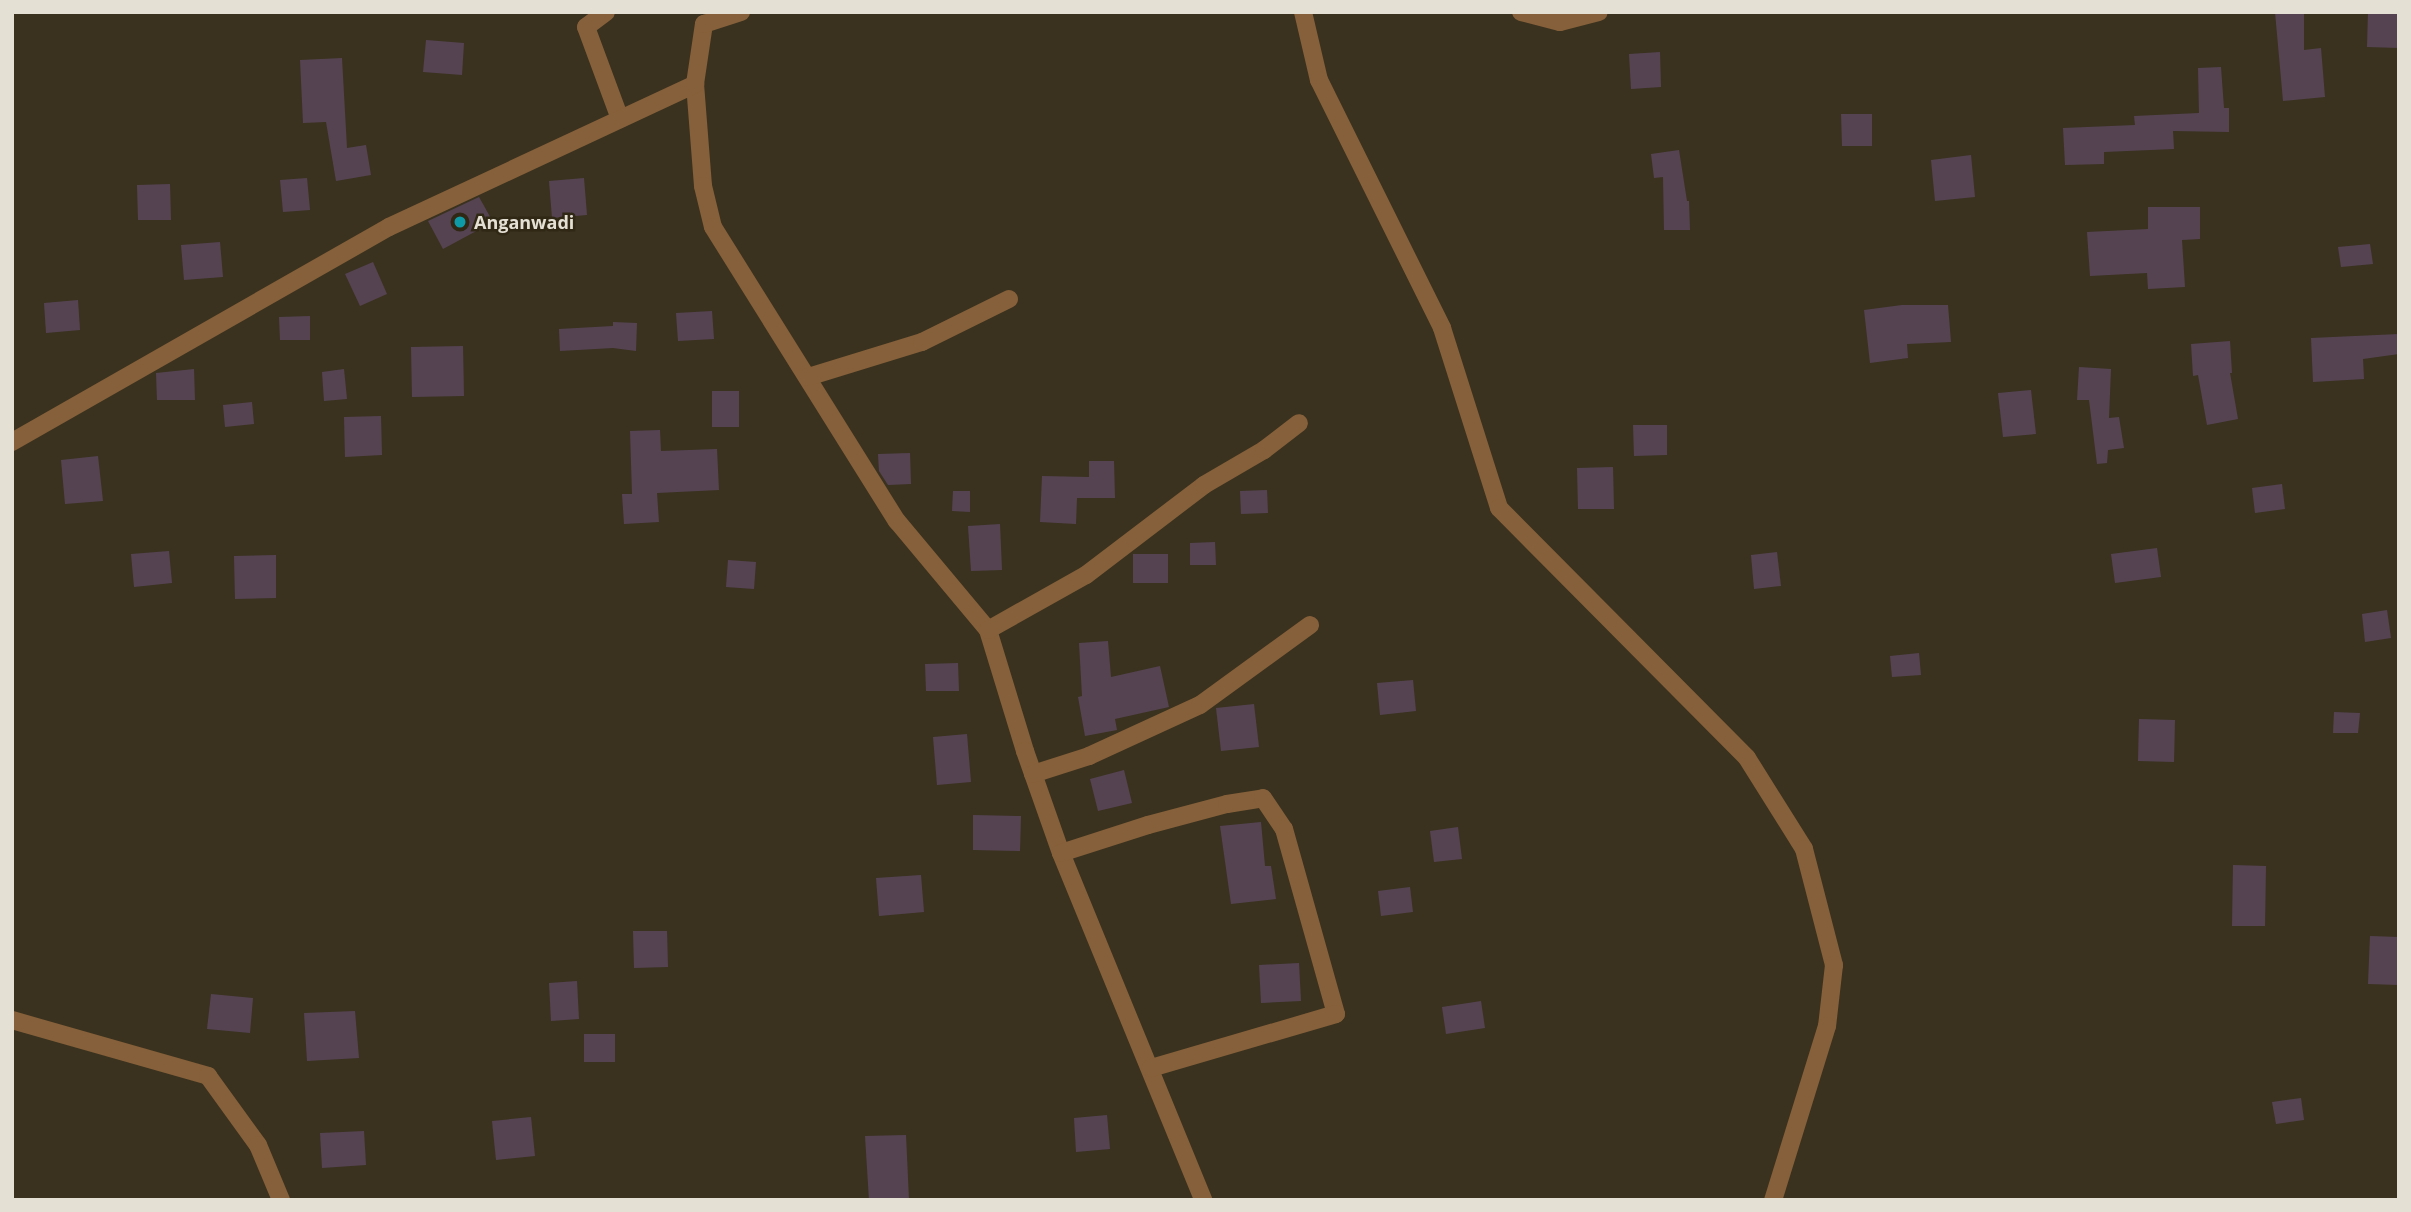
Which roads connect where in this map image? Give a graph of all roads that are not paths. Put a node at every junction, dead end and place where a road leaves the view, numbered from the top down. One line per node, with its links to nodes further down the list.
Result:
1 (606, 12): 8 (street)
2 (741, 12): 6 (street)
3 (1303, 12): 21 (street)
4 (1521, 12): 5 (street)
5 (1600, 12)
6 (701, 18): 7 (street)
7 (695, 84): 8 (street); 10 (street)
8 (620, 119): 12 (street)
9 (1009, 299): 10 (street)
10 (808, 377): 14 (street)
11 (1299, 423): 14 (street)
12 (12, 442)
13 (1310, 625): 15 (street)
14 (988, 630): 15 (street)
15 (1033, 774): 16 (street)
16 (1061, 853): 18 (street); 18 (street)
17 (12, 1020): 19 (street)
18 (1151, 1068): 20 (street)
19 (281, 1200)
20 (1203, 1200)
21 (1773, 1200)

